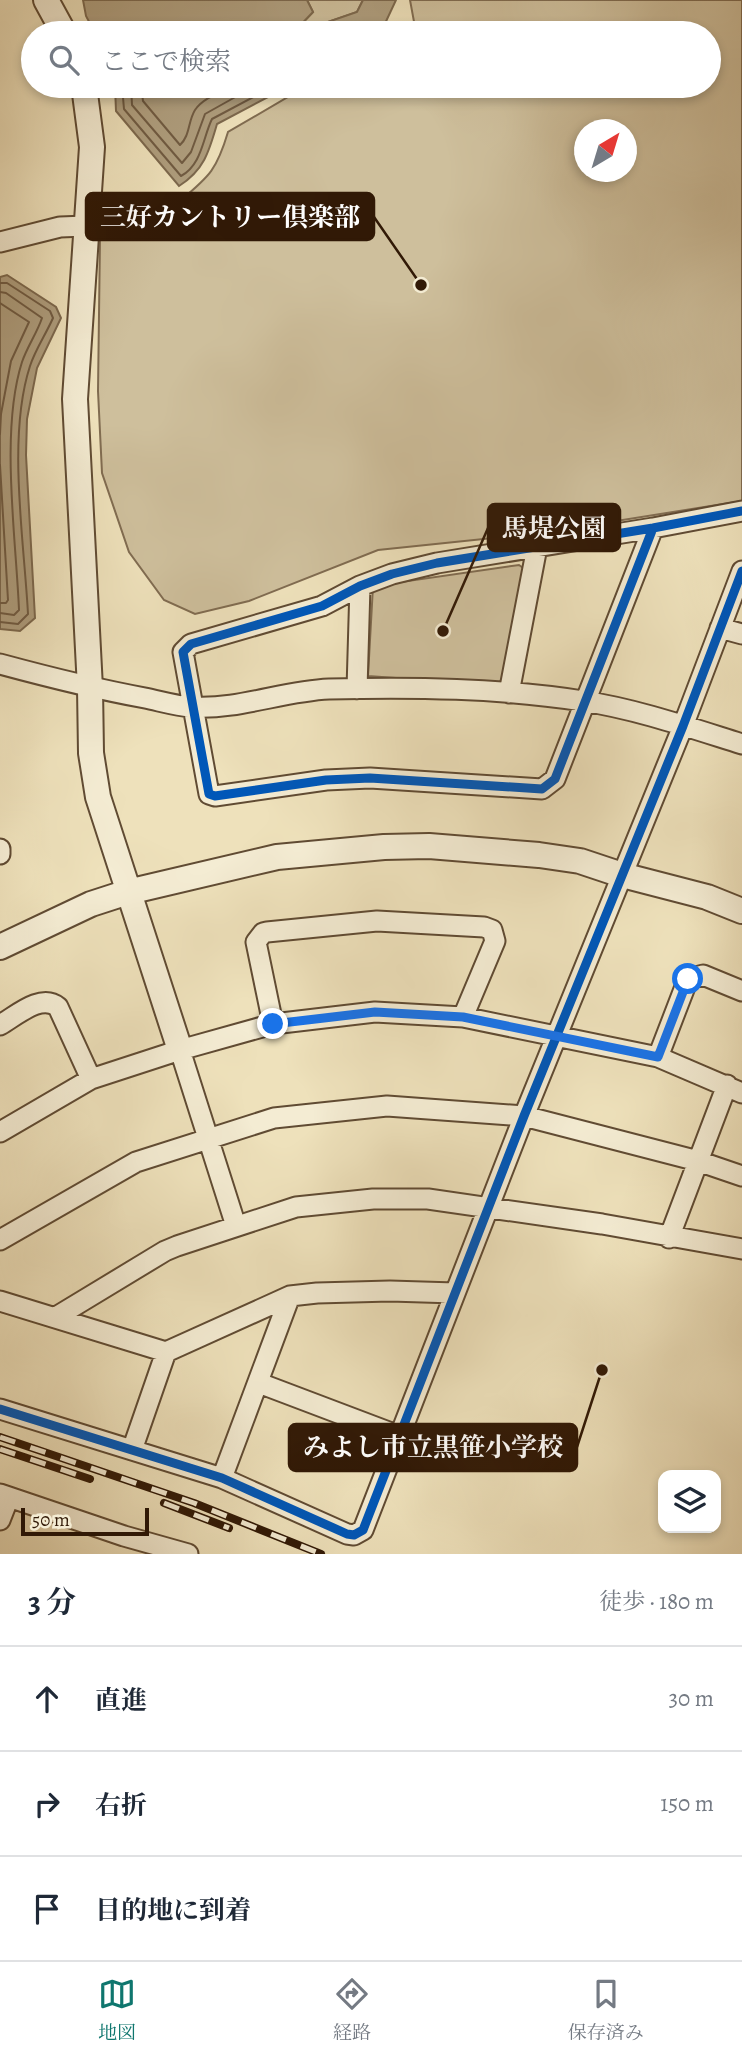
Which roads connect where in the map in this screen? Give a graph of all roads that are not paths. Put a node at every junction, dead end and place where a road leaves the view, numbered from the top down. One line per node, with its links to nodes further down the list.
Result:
1 (47, 0): 2 (street)
2 (58, 21)
3 (86, 98): 4 (street)
4 (86, 226): 5 (street); 14 (street)
5 (0, 243)
6 (742, 511): 7 (street)
7 (653, 528): 8 (street); 17 (street)
8 (537, 547): 10 (street); 16 (street)
9 (742, 571): 11 (street)
10 (360, 586): 15 (street); 18 (street)
11 (720, 628): 12 (street); 19 (street)
12 (742, 634)
13 (0, 664): 14 (street)
14 (90, 688): 18 (street); 24 (street)
15 (357, 688): 16 (street); 18 (street)
16 (509, 693): 17 (street)
17 (585, 701): 18 (street); 19 (street)
18 (193, 707)
19 (683, 726): 20 (street); 23 (street)
20 (742, 744)
21 (0, 849): 22 (street)
22 (0, 854)
23 (622, 875): 24 (street); 25 (street); 31 (street)
24 (128, 892): 26 (street); 32 (street)
25 (742, 911)
26 (0, 947)
27 (742, 991): 33 (street)
28 (463, 1017): 29 (street); 29 (street); 31 (street)
29 (273, 1024): 32 (street)
30 (0, 1025): 34 (street)
31 (557, 1037): 33 (street); 36 (street)
32 (180, 1049): 34 (street); 38 (street)
33 (658, 1057): 35 (street)
34 (91, 1079): 37 (street)
35 (734, 1089): 39 (street)
36 (524, 1116): 38 (street); 39 (street); 41 (street)
37 (0, 1132)
38 (208, 1139): 42 (street); 44 (street)
39 (698, 1161): 40 (street); 43 (street)
40 (742, 1176)
41 (488, 1209): 42 (street); 43 (street); 46 (street)
42 (236, 1226): 49 (street)
43 (669, 1237): 45 (street)
44 (0, 1240)
45 (742, 1249)
46 (455, 1293): 47 (street); 53 (street)
47 (290, 1296): 50 (street); 51 (street)
48 (0, 1301): 49 (street)
49 (57, 1317): 50 (street)
50 (166, 1352): 54 (street)
51 (259, 1383): 53 (street); 55 (street)
52 (0, 1409): 54 (street)
53 (399, 1436): 55 (street)
54 (132, 1450): 55 (street)
55 (222, 1478)
56 (4, 1496): 57 (street); 58 (street)
57 (0, 1520)
58 (188, 1554)

